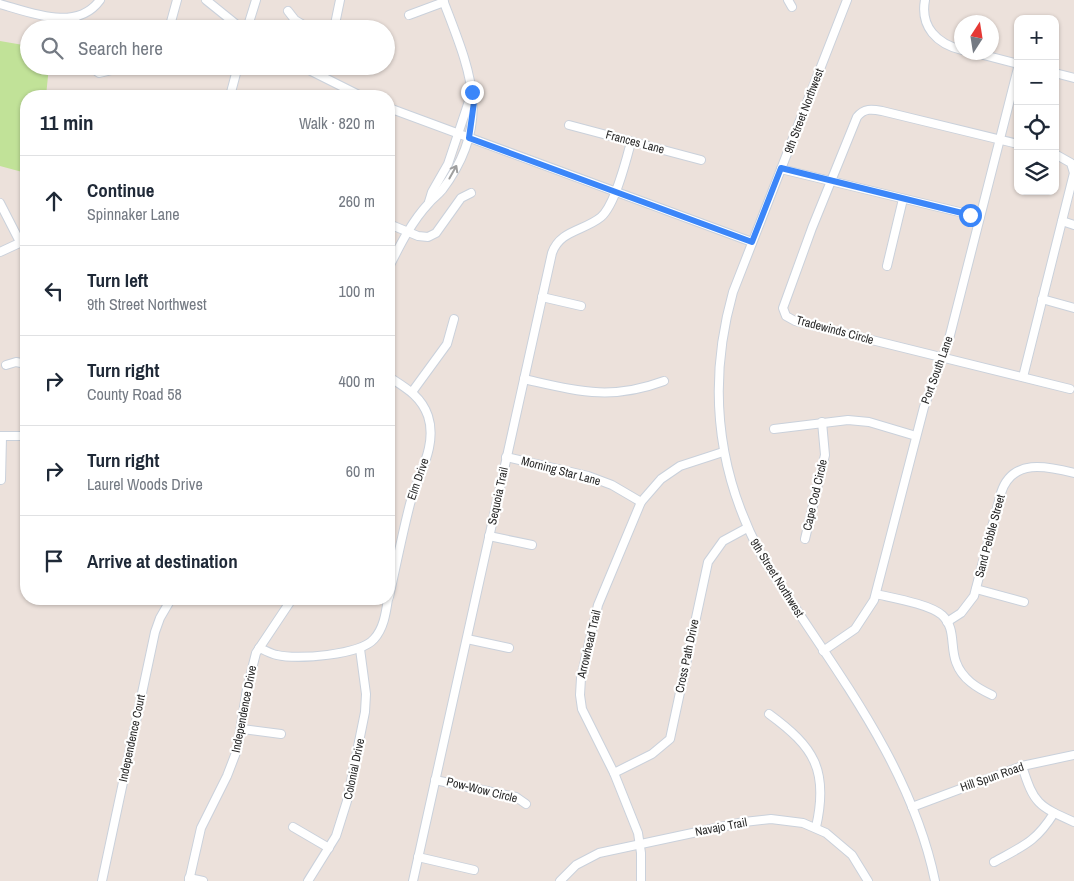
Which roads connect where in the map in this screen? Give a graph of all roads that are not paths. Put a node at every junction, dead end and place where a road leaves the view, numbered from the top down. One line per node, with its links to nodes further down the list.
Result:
1 (100, 0): 12 (street)
2 (206, 0): 14 (street)
3 (256, 0): 15 (street)
4 (340, 0): 17 (street)
5 (846, 0): 38 (street, 9th Street Northwest)
6 (925, 0): 18 (street)
7 (443, 1): 11 (street); 28 (street)
8 (175, 2): 13 (street)
9 (0, 4): 12 (street)
10 (288, 12): 16 (street)
11 (409, 15)
12 (75, 18)
13 (171, 20)
14 (231, 20)
15 (250, 20)
16 (295, 20)
17 (336, 20)
18 (954, 47)
19 (999, 59): 20 (street)
20 (1014, 63)
21 (1059, 74): 24 (street)
22 (236, 75): 26 (street)
23 (319, 75): 27 (street)
24 (1074, 78)
25 (1014, 84): 33 (street, Port South Lane)
26 (232, 90)
27 (349, 90)
28 (472, 92): 31 (street); 32 (street)
29 (395, 110): 31 (street)
30 (569, 125): 34 (street, Frances Lane)
31 (459, 134): 32 (street); 43 (street)
32 (469, 138): 40 (street); 43 (street, one-way to 32)
33 (1000, 140): 35 (street, Tradewinds Circle); 39 (street, Tradewinds Circle); 45 (street, Port South Lane)
34 (631, 142): 37 (street, Frances Lane); 40 (street, Sequoia Trail)
35 (1014, 143)
36 (1059, 156): 46 (street)
37 (701, 160)
38 (781, 168): 39 (street); 52 (street, 9th Street Northwest)
39 (832, 181): 42 (street); 60 (street, Tradewinds Circle)
40 (616, 191): 52 (street); 56 (street, Sequoia Trail)
41 (471, 193): 49 (street)
42 (903, 199): 45 (street); 55 (street)
43 (429, 202): 49 (street)
44 (0, 203): 50 (street)
45 (980, 217): 63 (street, Port South Lane)
46 (1062, 221): 47 (street); 57 (street)
47 (1074, 225)
48 (395, 226): 49 (street)
49 (408, 231): 54 (street)
50 (20, 236)
51 (20, 242): 53 (street)
52 (752, 242): 77 (street, 9th Street Northwest)
53 (0, 252)
54 (395, 256)
55 (887, 266)
56 (542, 297): 58 (street); 67 (street, Sequoia Trail)
57 (1042, 299): 59 (street); 66 (street)
58 (581, 306)
59 (1074, 308)
60 (785, 314): 61 (street); 63 (street, Tradewinds Circle)
61 (776, 318)
62 (454, 319): 71 (street)
63 (942, 358): 66 (street, Tradewinds Circle); 75 (street, Port South Lane)
64 (20, 363): 65 (street)
65 (6, 366)
66 (1023, 377): 70 (street, Tradewinds Circle)
67 (524, 379): 69 (street); 78 (street, Sequoia Trail)
68 (395, 381): 71 (street, Elm Drive)
69 (664, 381)
70 (1070, 389)
71 (412, 392): 86 (street, Elm Drive)
72 (822, 422): 73 (street); 75 (street); 84 (street, Cape Cod Circle)
73 (774, 429)
74 (20, 436): 76 (street)
75 (916, 436): 88 (street, Port South Lane)
76 (1, 437): 80 (street)
77 (723, 452): 81 (street, Arrowhead Trail); 82 (street, 9th Street Northwest)
78 (506, 457): 81 (street, Morning Star Lane); 83 (street, Sequoia Trail)
79 (1074, 473): 87 (street, Sand Pebble Street)
80 (1, 480)
81 (641, 502): 105 (street, Arrowhead Trail)
82 (747, 528): 98 (street, 9th Street Northwest); 105 (street, Cross Path Drive)
83 (489, 536): 85 (street); 94 (street, Sequoia Trail)
84 (805, 539)
85 (532, 545)
86 (395, 571)
87 (976, 589): 89 (street); 93 (street, Sand Pebble Street)
88 (876, 594): 93 (street); 98 (street, Port South Lane)
89 (1024, 602)
90 (167, 605): 119 (street, Independence Court)
91 (288, 605): 95 (street, Independence Drive)
92 (387, 605): 96 (street, Elm Drive)
93 (947, 622): 99 (street)
94 (467, 639): 97 (street); 106 (street, Sequoia Trail)
95 (259, 648): 96 (street, Elm Drive); 101 (street, Independence Drive)
96 (360, 648): 114 (street, Colonial Drive)
97 (509, 648)
98 (823, 651): 108 (street, 9th Street Northwest)
99 (992, 695)
100 (769, 714): 112 (street)
101 (242, 729): 102 (street); 118 (street, Independence Drive)
102 (281, 734)
103 (1074, 755): 104 (street, Hill Spun Road)
104 (1022, 766): 108 (street, Hill Spun Road); 109 (street)
105 (614, 773): 113 (street, Arrowhead Trail)
106 (435, 780): 107 (street, Pow-Wow Circle); 115 (street, Sequoia Trail)
107 (526, 804)
108 (912, 807): 126 (street, 9th Street Northwest)
109 (1054, 813): 110 (street); 116 (street)
110 (1074, 822)
111 (293, 827): 114 (street)
112 (816, 827): 113 (street, Navajo Trail); 125 (street, Navajo Trail)
113 (640, 843): 123 (street, Navajo Trail); 124 (street, Arrowhead Trail)
114 (329, 848): 121 (street, Colonial Drive)
115 (418, 857): 117 (street); 122 (street, Sequoia Trail)
116 (994, 862)
117 (474, 870)
118 (189, 880): 120 (street)
119 (102, 881)
120 (203, 881)
121 (308, 881)
122 (413, 881)
123 (560, 881)
124 (641, 881)
125 (868, 881)
126 (935, 881)

